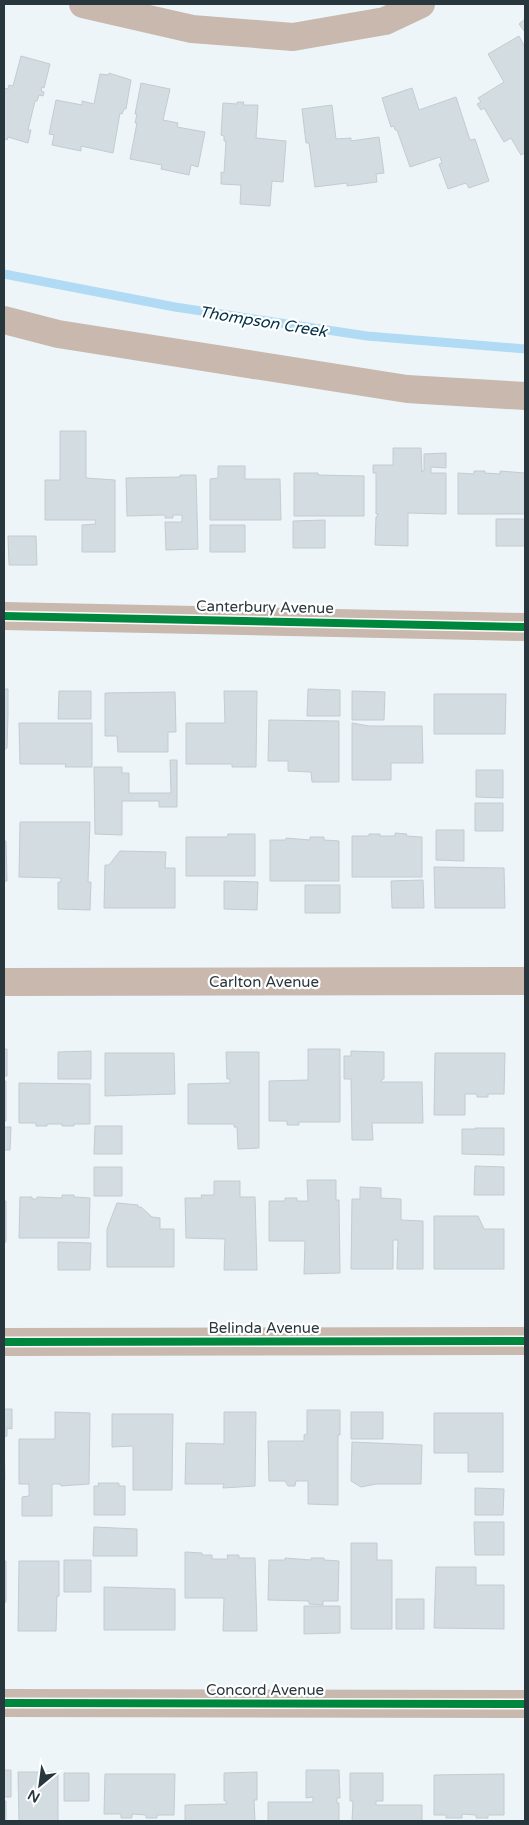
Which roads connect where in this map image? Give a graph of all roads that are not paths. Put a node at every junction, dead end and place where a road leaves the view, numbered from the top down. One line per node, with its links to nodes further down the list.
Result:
1 (83, 4): 2 (street)
2 (420, 4)
3 (4, 320): 4 (street)
4 (525, 396)
5 (4, 616): 6 (street, Canterbury Avenue)
6 (525, 626)
7 (525, 981): 8 (street, Carlton Avenue)
8 (4, 982)
9 (525, 1341): 10 (street, Belinda Avenue)
10 (4, 1342)
11 (4, 1703): 12 (street, Concord Avenue)
12 (525, 1704)

